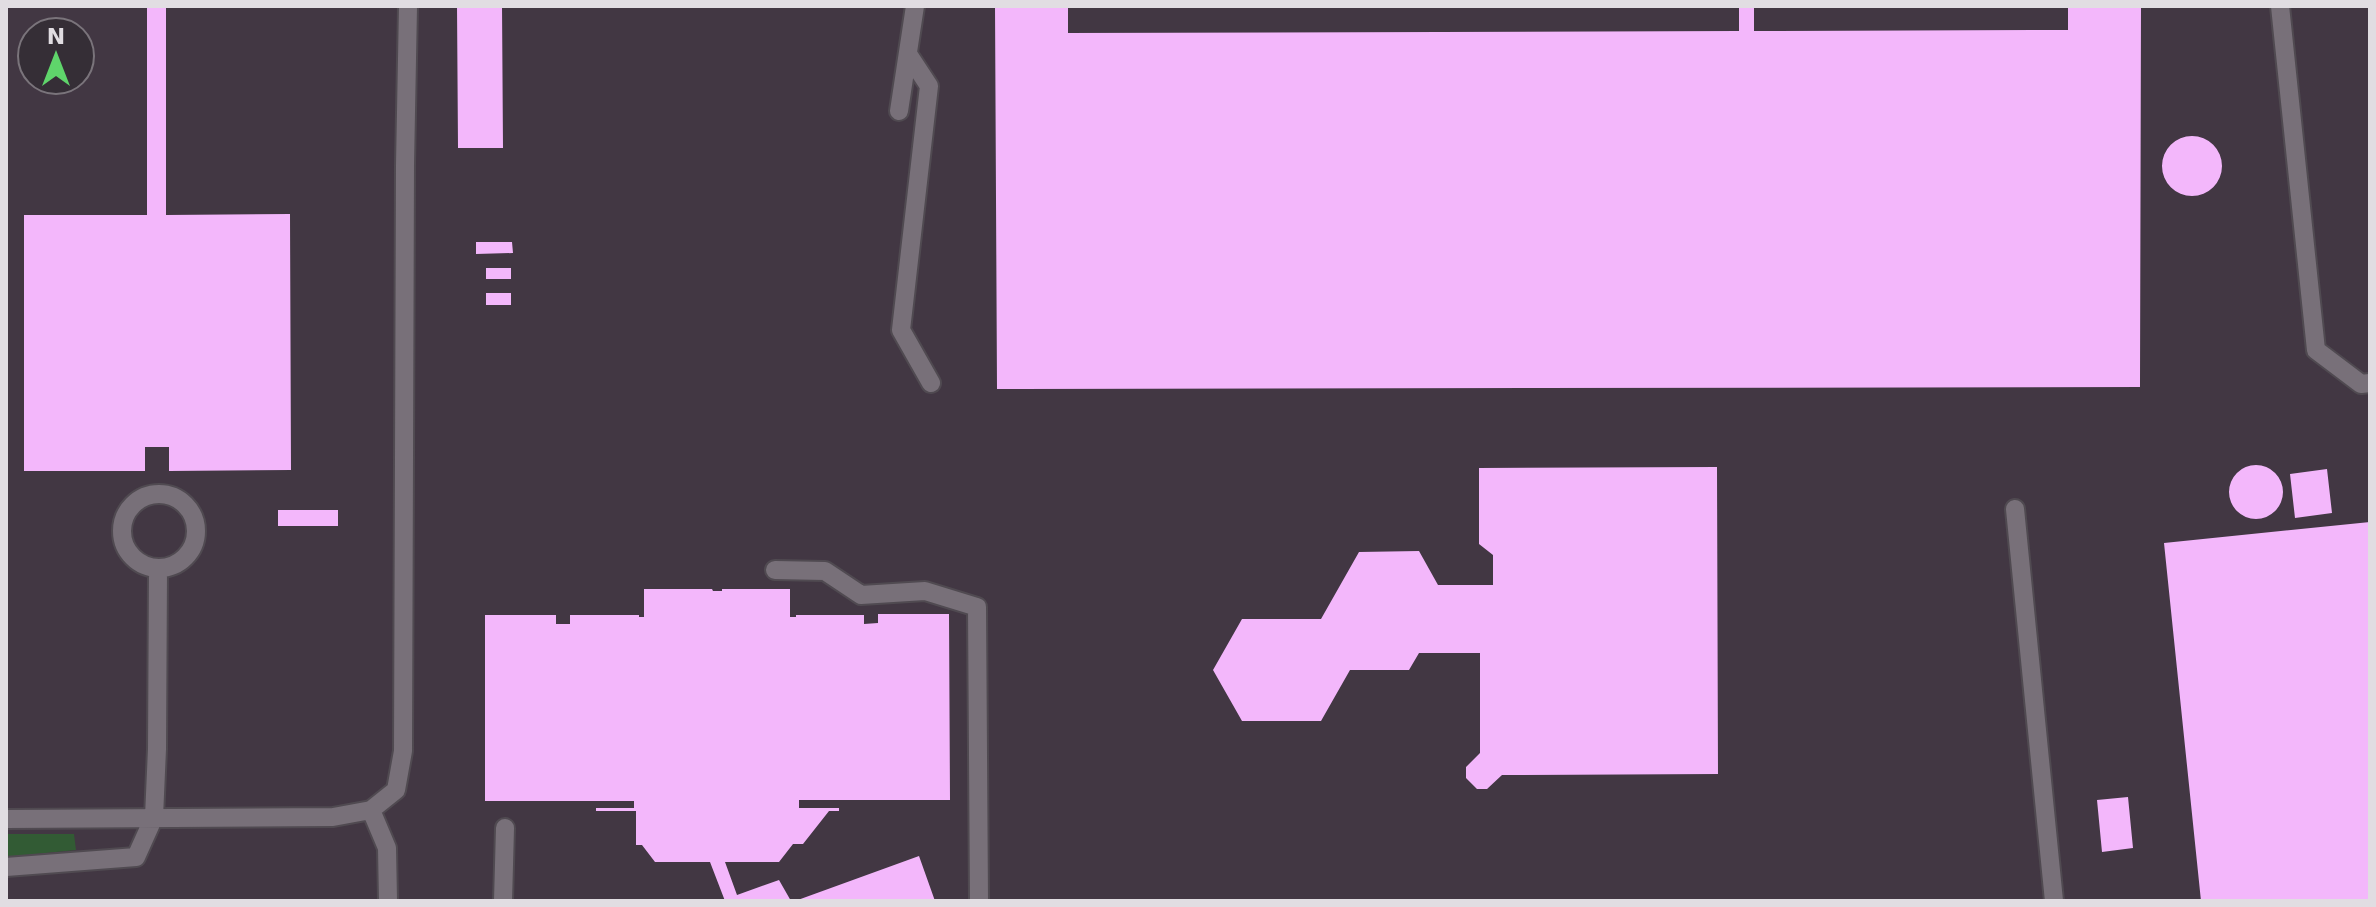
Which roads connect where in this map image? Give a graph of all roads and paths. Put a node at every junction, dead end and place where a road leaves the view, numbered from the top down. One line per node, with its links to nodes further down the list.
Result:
1 (408, 6): 11 (lane)
2 (915, 6): 4 (lane)
3 (2280, 6): 7 (lane)
4 (908, 54): 5 (lane); 6 (lane)
5 (899, 111)
6 (931, 383)
7 (2370, 383)
8 (2015, 509): 19 (lane)
9 (158, 569): 9 (lane); 12 (lane)
10 (775, 570): 18 (lane)
11 (371, 810): 12 (lane); 16 (lane)
12 (154, 817): 13 (lane); 15 (lane)
13 (6, 819)
14 (505, 828): 17 (lane)
15 (6, 867)
16 (388, 901)
17 (503, 901)
18 (979, 901)
19 (2054, 901)

